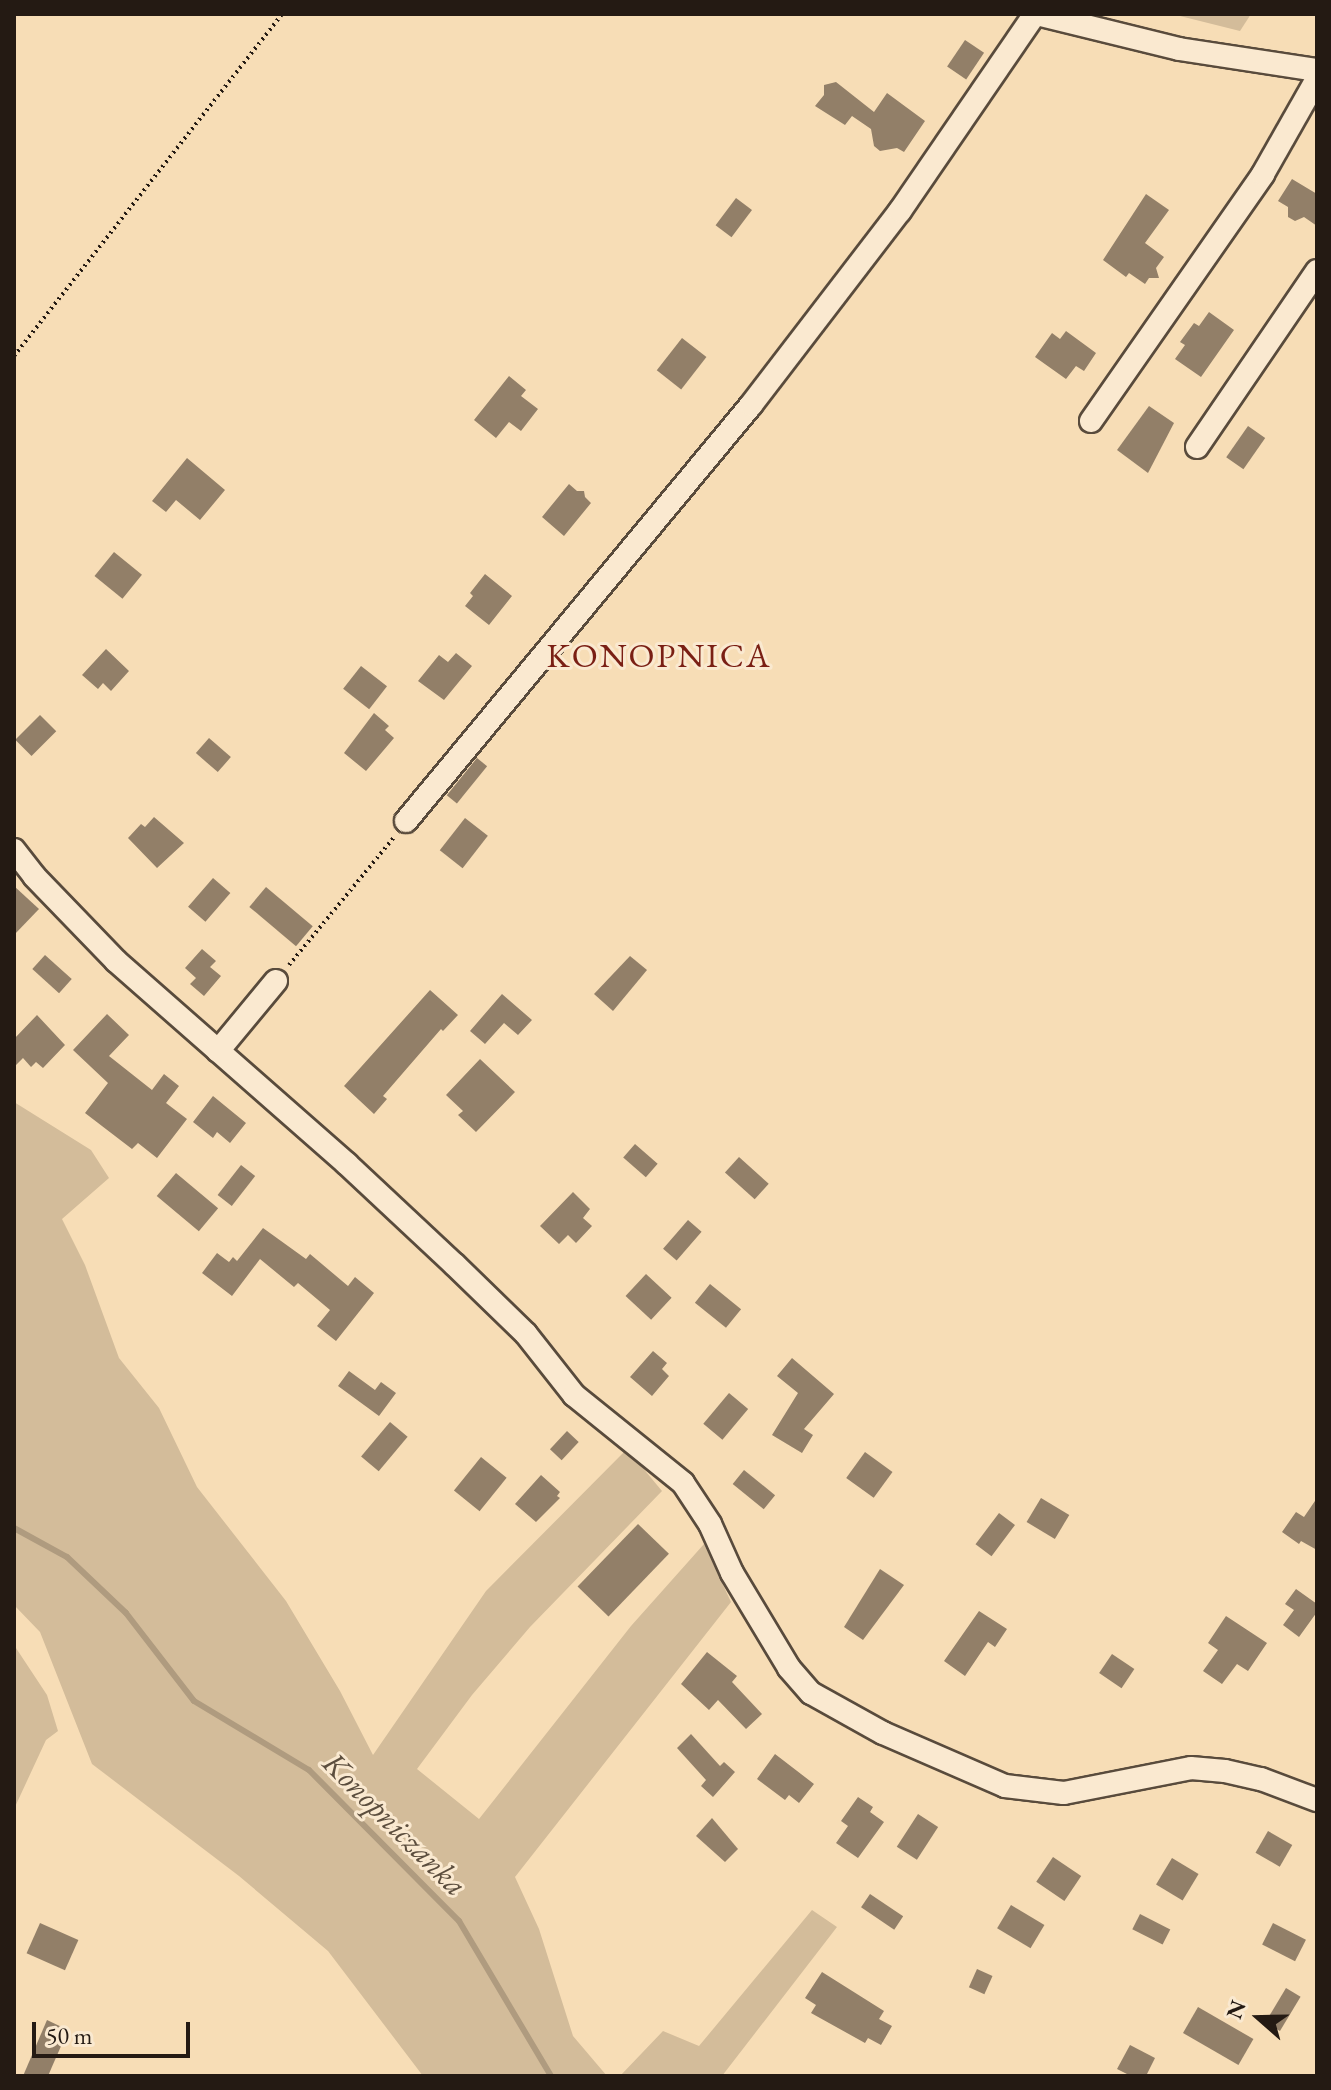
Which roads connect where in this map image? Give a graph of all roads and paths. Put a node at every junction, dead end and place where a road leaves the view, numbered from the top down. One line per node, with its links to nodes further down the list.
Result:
1 (282, 14): 6 (path)
2 (1036, 14): 3 (street); 9 (street)
3 (1317, 70)
4 (1317, 79): 7 (street)
5 (1317, 271): 8 (street)
6 (14, 356)
7 (1091, 421)
8 (1197, 447)
9 (406, 821): 11 (path)
10 (14, 850): 12 (street)
11 (276, 981): 12 (street)
12 (218, 1051): 13 (street)
13 (1317, 1800)

